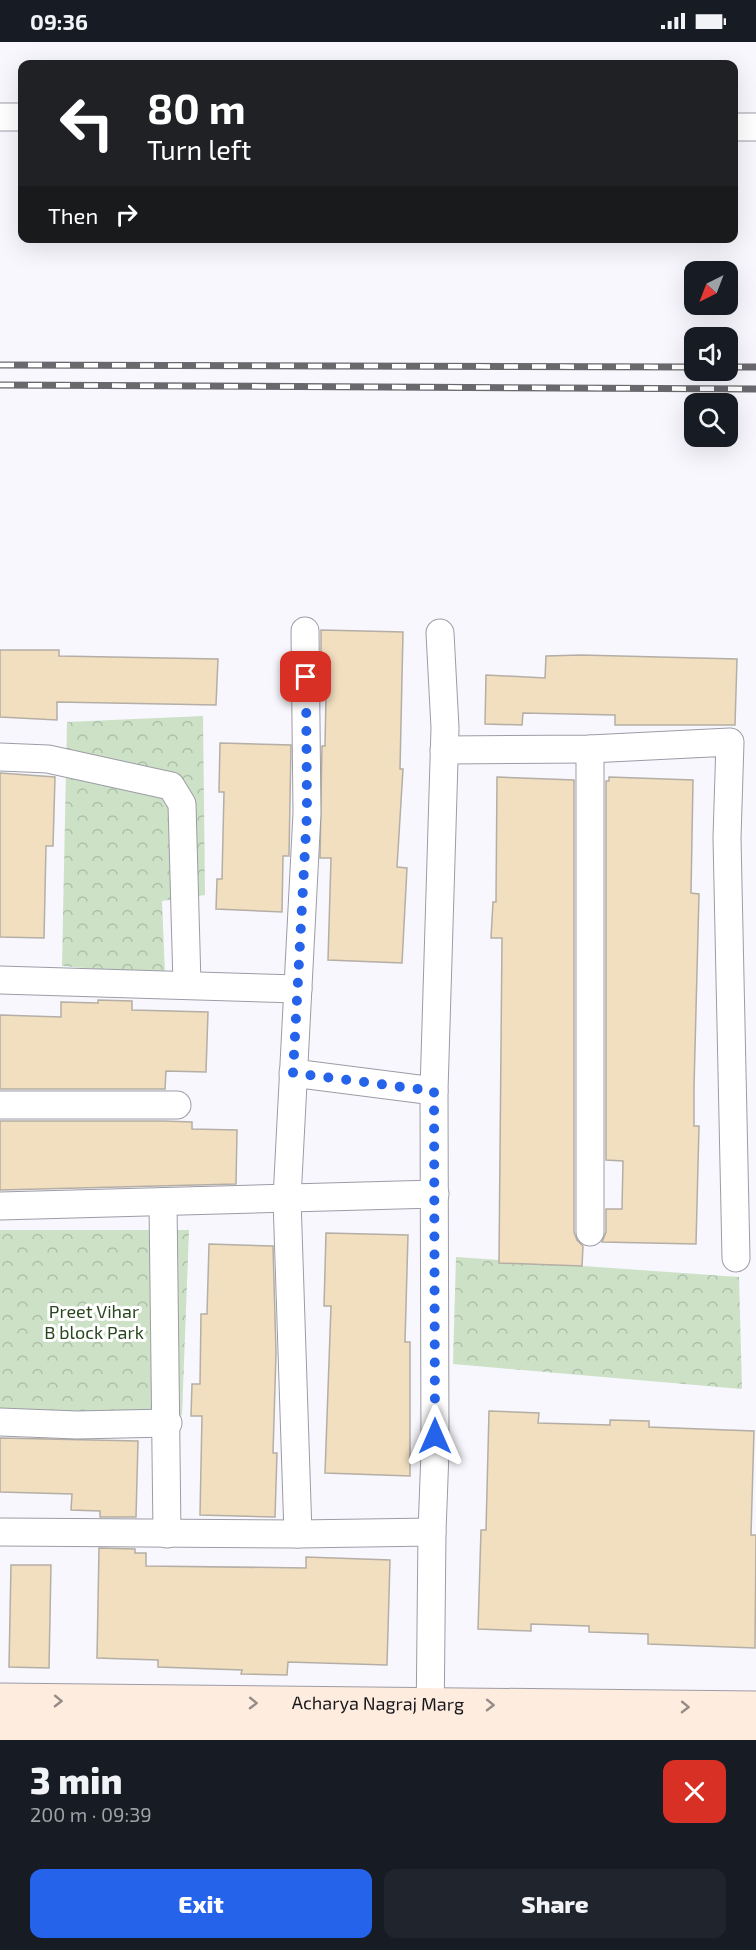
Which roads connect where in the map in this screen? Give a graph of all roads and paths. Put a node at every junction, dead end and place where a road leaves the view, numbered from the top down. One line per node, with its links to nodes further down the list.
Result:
1 (0, 117): 2 (street)
2 (18, 117)
3 (738, 127): 4 (street)
4 (756, 127)
5 (305, 631): 12 (street)
6 (440, 633): 8 (street)
7 (590, 749): 8 (street); 21 (street); 22 (street)
8 (444, 750): 14 (street)
9 (0, 757): 11 (street)
10 (0, 980): 11 (street)
11 (187, 984): 12 (street)
12 (298, 989): 13 (street)
13 (293, 1073): 14 (street); 18 (street)
14 (434, 1091): 17 (street)
15 (0, 1105): 16 (street)
16 (177, 1105)
17 (435, 1194): 18 (street); 26 (street)
18 (287, 1199): 19 (street); 28 (street)
19 (163, 1202): 20 (street); 24 (street)
20 (0, 1206)
21 (590, 1232)
22 (736, 1258)
23 (0, 1422): 24 (street)
24 (168, 1423): 27 (street)
25 (0, 1532): 27 (street)
26 (432, 1532): 28 (street); 31 (street)
27 (167, 1534): 28 (street)
28 (298, 1534)
29 (0, 1700): 31 (street, Acharya Nagraj Marg, one-way to 31)
30 (756, 1708): 31 (street, Acharya Nagraj Marg, one-way to 30)
31 (430, 1720): 32 (street, Acharya Nagraj Marg); 33 (street, Acharya Nagraj Marg)
32 (0, 1731)
33 (756, 1738)

